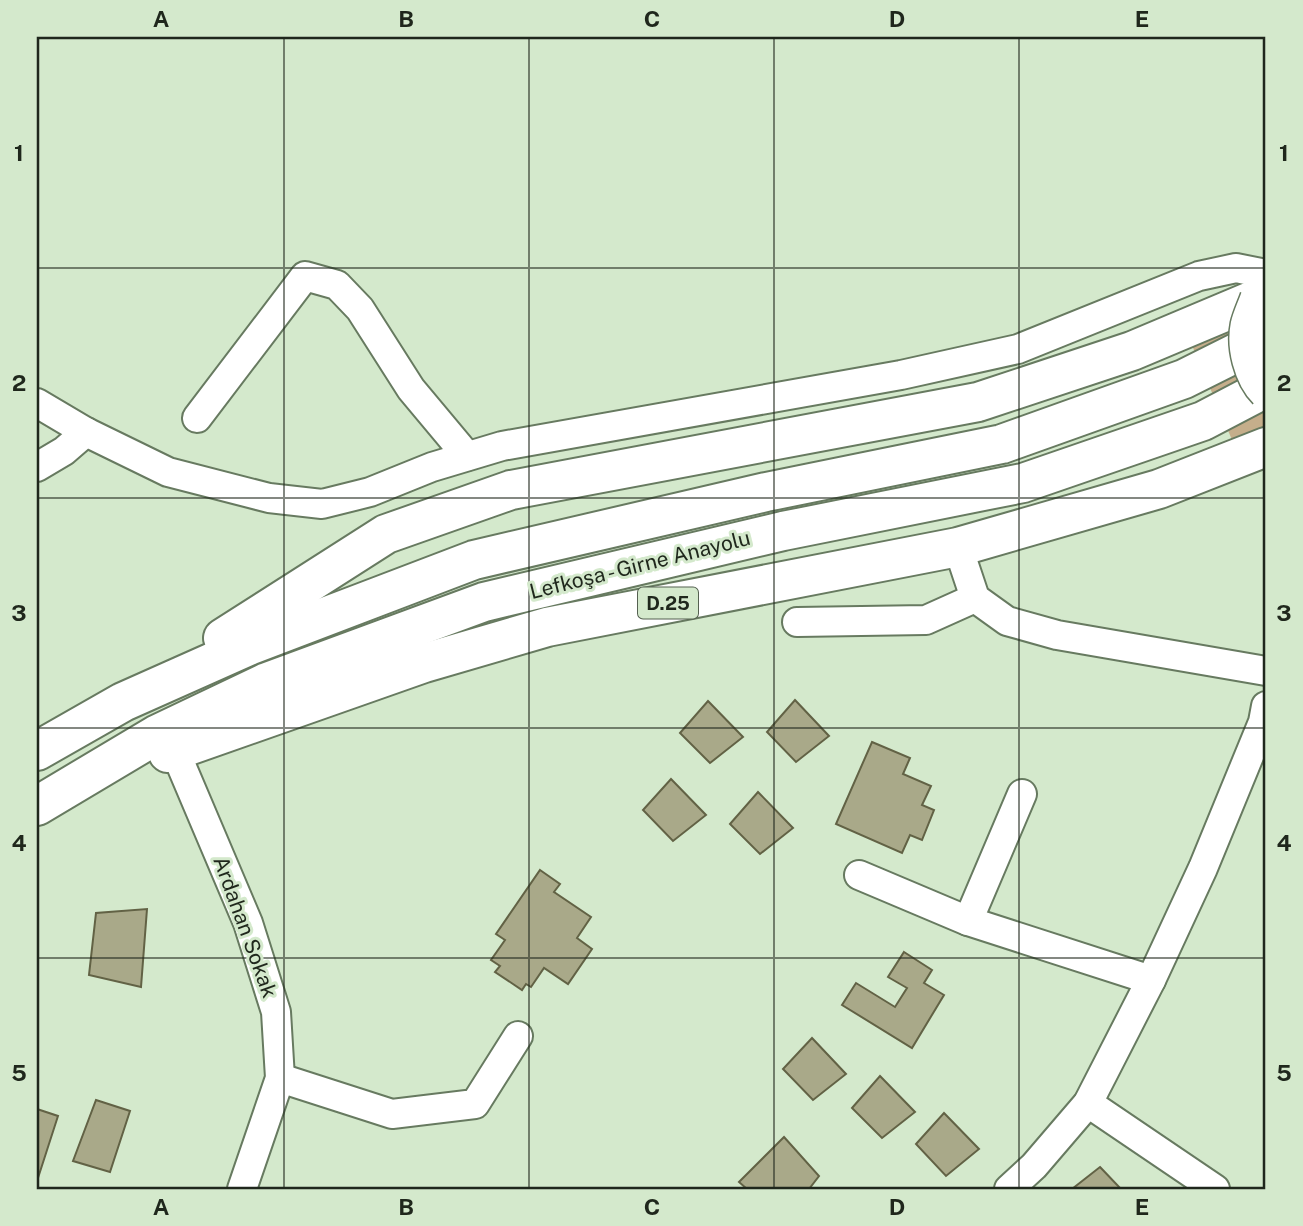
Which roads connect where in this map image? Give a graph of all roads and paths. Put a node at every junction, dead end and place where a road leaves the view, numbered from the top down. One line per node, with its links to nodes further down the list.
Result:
1 (1262, 286): 3 (main road, bridge); 8 (street); 14 (highway)
2 (1266, 338): 14 (highway, Lefkoşa - Girne Anayolu)
3 (1266, 390): 18 (highway, Lefkoşa - Girne Anayolu / D.25)
4 (37, 403): 6 (street)
5 (197, 418): 8 (street)
6 (86, 432): 8 (street); 9 (street)
7 (1266, 447): 10 (highway, D.25)
8 (467, 456)
9 (37, 467)
10 (958, 547): 11 (street); 17 (highway, D.25)
11 (975, 598): 12 (street); 13 (street)
12 (797, 622)
13 (1266, 671)
14 (123, 702): 16 (highway, Lefkoşa - Girne Anayolu)
15 (1266, 706): 23 (street)
16 (37, 751)
17 (175, 751): 18 (highway, D.25); 25 (street, Ardahan Sokak)
18 (76, 783): 20 (highway, Lefkoşa - Girne Anayolu / D.25)
19 (1021, 794): 22 (street)
20 (37, 806)
21 (859, 875): 22 (street)
22 (968, 921): 23 (street)
23 (1151, 980): 26 (street)
24 (518, 1036): 25 (street)
25 (279, 1078): 27 (street, Ardahan Sokak)
26 (1088, 1103): 28 (street); 29 (street)
27 (242, 1189)
28 (1009, 1189)
29 (1215, 1189)

